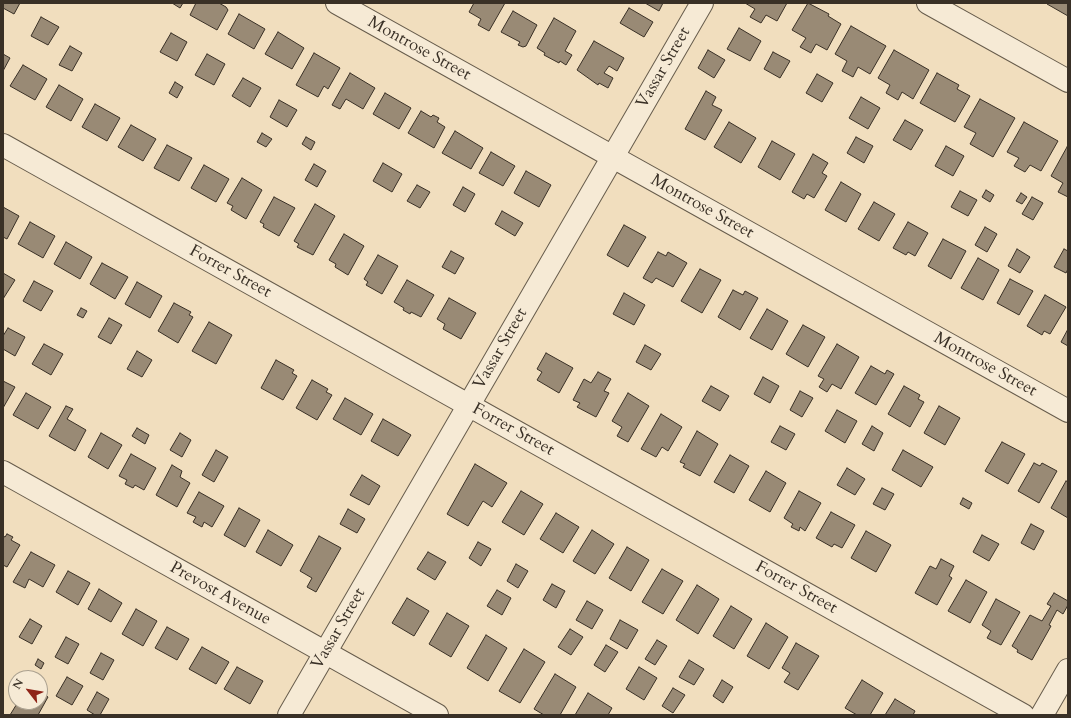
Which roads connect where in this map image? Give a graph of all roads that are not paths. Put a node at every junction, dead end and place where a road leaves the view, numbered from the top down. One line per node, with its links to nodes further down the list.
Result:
1 (337, 3): 6 (street, Montrose Street)
2 (702, 3): 6 (street, Vassar Street)
3 (928, 3): 4 (street)
4 (1068, 81)
5 (3, 146): 7 (street, Forrer Street)
6 (612, 157): 7 (street, Vassar Street); 8 (street, Montrose Street)
7 (468, 406): 10 (street, Vassar Street); 14 (street, Forrer Street)
8 (1068, 411)
9 (3, 472): 10 (street, Prevost Avenue)
10 (325, 652): 12 (street, Vassar Street); 13 (street, Prevost Avenue)
11 (1068, 670): 15 (street)
12 (289, 715)
13 (437, 715)
14 (1023, 715)
15 (1042, 715)

